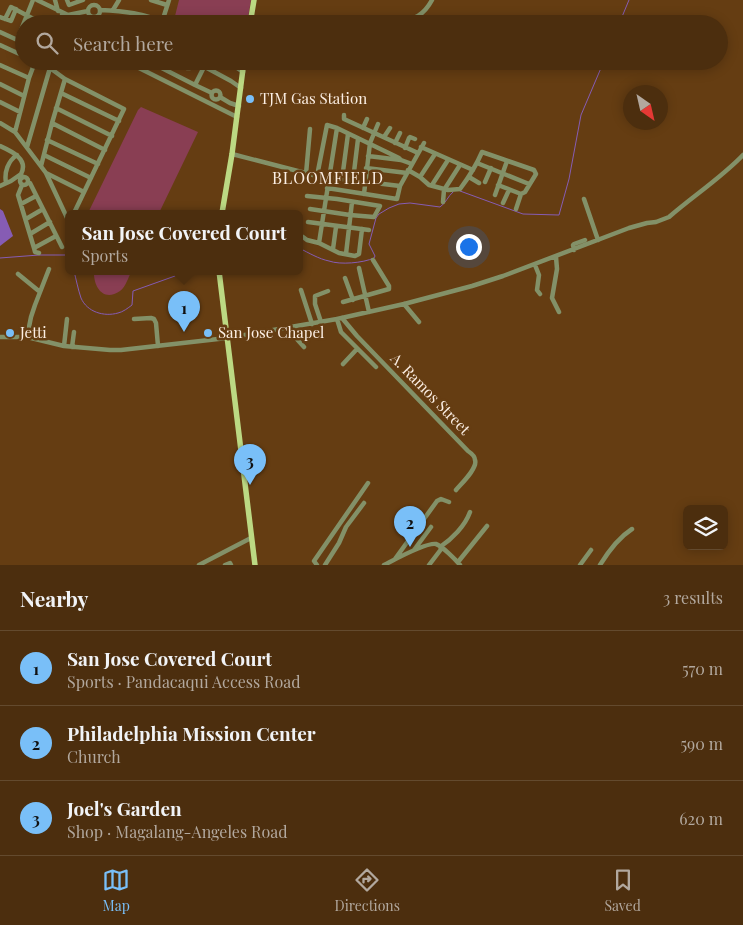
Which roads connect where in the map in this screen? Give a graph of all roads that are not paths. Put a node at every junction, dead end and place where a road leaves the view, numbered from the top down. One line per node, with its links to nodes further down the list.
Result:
1 (33, 0): 16 (street)
2 (37, 0): 15 (street)
3 (55, 0): 15 (street)
4 (67, 0): 5 (street)
5 (83, 0)
6 (101, 0): 12 (street)
7 (118, 0): 13 (street)
8 (151, 0): 11 (street)
9 (254, 0): 20 (main road)
10 (432, 0): 21 (street)
11 (168, 3)
12 (99, 8): 13 (street); 14 (street); 18 (street)
13 (113, 10): 19 (street)
14 (88, 11): 15 (street); 17 (street)
15 (61, 12)
16 (27, 15): 22 (street)
17 (90, 15)
18 (98, 15)
19 (140, 15)
20 (252, 15)
21 (419, 15)
22 (0, 17)
23 (0, 32): 24 (street)
24 (15, 39)
25 (0, 45): 26 (street)
26 (15, 52)
27 (0, 65): 36 (street)
28 (31, 70): 36 (street)
29 (49, 70): 70 (street)
30 (53, 70): 37 (street)
31 (143, 70): 48 (street)
32 (165, 70): 39 (street)
33 (202, 70): 39 (street)
34 (210, 70): 40 (street)
35 (243, 70): 40 (main road)
36 (29, 78): 42 (street)
37 (65, 79): 41 (street); 50 (street)
38 (0, 84): 42 (street)
39 (194, 85): 44 (street)
40 (241, 88): 44 (main road)
41 (61, 93): 45 (street); 50 (street)
42 (24, 96): 46 (street)
43 (0, 102): 46 (street)
44 (239, 106): 48 (main road)
45 (56, 108): 52 (street); 62 (street)
46 (20, 112): 58 (street)
47 (344, 115): 55 (street)
48 (237, 117): 74 (main road)
49 (367, 119): 55 (street)
50 (119, 121): 62 (street)
51 (0, 123): 58 (street)
52 (52, 123): 66 (street); 72 (street)
53 (378, 124): 59 (street)
54 (337, 128): 61 (street); 96 (street); 97 (street)
55 (363, 128): 59 (street)
56 (390, 128): 63 (street)
57 (310, 129): 93 (street)
58 (15, 132): 70 (street)
59 (374, 132): 63 (street); 67 (street)
60 (400, 133): 68 (street)
61 (348, 134): 64 (street); 101 (street)
62 (112, 136): 72 (street)
63 (384, 137): 68 (street)
64 (358, 139): 67 (street); 102 (street)
65 (415, 139): 71 (street)
66 (47, 140): 77 (street); 84 (street)
67 (370, 143): 79 (street); 80 (street)
68 (395, 143): 71 (street)
69 (0, 146): 76 (street)
70 (27, 147): 87 (street)
71 (405, 148): 73 (street)
72 (105, 150): 84 (street)
73 (418, 153): 75 (street); 85 (street)
74 (232, 154): 93 (street); 132 (main road)
75 (435, 154): 81 (street); 98 (street)
76 (16, 155): 95 (street); 106 (street)
77 (44, 155): 87 (street); 100 (street)
78 (743, 155): 149 (street)
79 (368, 156): 80 (street); 88 (street)
80 (401, 160): 85 (street)
81 (448, 160): 86 (street); 110 (street)
82 (508, 161): 83 (street); 94 (street); 108 (street)
83 (477, 163): 89 (street); 90 (street)
84 (98, 164): 100 (street)
85 (412, 164): 91 (street)
86 (460, 165): 90 (street); 115 (street)
87 (41, 166): 92 (street)
88 (366, 168): 91 (street); 104 (street)
89 (490, 168): 94 (street); 105 (street)
90 (473, 170): 99 (street)
91 (408, 172): 98 (street); 113 (street)
92 (46, 173): 117 (street); 136 (street)
93 (306, 174): 96 (street)
94 (502, 174): 108 (street); 111 (street)
95 (22, 176): 103 (street); 106 (street); 109 (street)
96 (318, 176): 97 (street)
97 (330, 177): 101 (street); 114 (street)
98 (420, 177): 110 (street)
99 (469, 177): 107 (street); 115 (street)
100 (91, 178): 117 (street)
101 (342, 179): 102 (street)
102 (353, 180): 104 (street)
103 (28, 182): 109 (street); 121 (street)
104 (364, 182): 113 (street); 118 (street)
105 (485, 182)
106 (6, 183): 112 (street)
107 (479, 183)
108 (529, 184): 119 (street)
109 (22, 185): 128 (street)
110 (432, 185): 115 (street)
111 (498, 185): 116 (street); 120 (street)
112 (0, 186)
113 (400, 186): 118 (street)
114 (327, 188): 118 (street); 123 (street)
115 (444, 190): 126 (street)
116 (509, 190): 119 (street); 127 (street)
117 (84, 192): 131 (street)
118 (364, 194)
119 (521, 194): 129 (street)
120 (495, 195)
121 (36, 196): 128 (street); 130 (street)
122 (307, 196): 123 (street)
123 (326, 198): 125 (street); 134 (street)
124 (584, 200): 149 (street)
125 (352, 202): 135 (street); 135 (street)
126 (443, 202)
127 (503, 203)
128 (21, 204): 137 (street)
129 (516, 208)
130 (43, 209): 137 (street); 138 (street)
131 (75, 210)
132 (223, 210)
133 (310, 210): 134 (street)
134 (324, 212): 135 (street); 140 (street)
135 (350, 215): 142 (street)
136 (65, 217)
137 (26, 219): 145 (street)
138 (50, 222): 145 (street); 146 (street)
139 (308, 222): 140 (street)
140 (322, 225): 141 (street); 150 (street)
141 (336, 226): 142 (street); 153 (street)
142 (349, 228): 143 (street); 156 (street)
143 (362, 229): 144 (street); 156 (street)
144 (369, 230)
145 (30, 234): 152 (street)
146 (56, 236): 151 (street); 152 (street)
147 (303, 237): 150 (street)
148 (585, 240): 154 (street)
149 (598, 240): 154 (street)
150 (319, 244): 153 (street)
151 (62, 247)
152 (34, 248): 155 (street)
153 (333, 249): 156 (street)
154 (574, 250): 157 (street)
155 (39, 253)
156 (346, 254)
157 (556, 257): 159 (street); 176 (street)
158 (373, 260): 165 (street)
159 (535, 265): 169 (street); 174 (street)
160 (359, 268): 171 (street)
161 (49, 269): 168 (street)
162 (18, 274): 168 (street)
163 (219, 275): 187 (main road)
164 (345, 278): 172 (street)
165 (389, 289): 170 (street); 171 (street)
166 (301, 290): 182 (street)
167 (328, 291): 180 (street)
168 (40, 292): 186 (street)
169 (540, 294)
170 (391, 295)
171 (365, 296): 172 (street); 175 (street)
172 (353, 300): 173 (street)
173 (344, 302)
174 (404, 304): 175 (street); 181 (street)
175 (369, 312): 179 (street)
176 (559, 312)
177 (67, 319): 188 (street)
178 (134, 319): 190 (street)
179 (340, 319): 180 (street); 192 (street); 196 (street, A. Ramos Street)
180 (321, 322): 182 (street)
181 (419, 322)
182 (312, 324): 183 (street)
183 (291, 327): 187 (street); 191 (street)
184 (74, 332): 189 (street)
185 (0, 337): 186 (street)
186 (27, 337): 188 (street)
187 (227, 338): 190 (street); 203 (main road)
188 (64, 346): 189 (street)
189 (72, 346): 190 (street)
190 (158, 346)
191 (304, 347)
192 (357, 348): 193 (street); 194 (street)
193 (343, 364)
194 (376, 367)
195 (368, 483): 213 (street)
196 (456, 490)
197 (449, 502): 207 (street)
198 (364, 503): 214 (street)
199 (470, 512): 204 (street)
200 (487, 526): 208 (street)
201 (431, 527): 205 (street)
202 (632, 529): 218 (street)
203 (252, 538): 209 (street); 212 (main road)
204 (441, 547): 205 (street); 208 (street); 216 (street)
205 (414, 550): 207 (street)
206 (592, 550): 217 (street)
207 (394, 560): 215 (street)
208 (459, 564)
209 (199, 565)
210 (225, 565): 211 (street)
211 (231, 565)
212 (255, 565)
213 (317, 565)
214 (324, 565)
215 (384, 565)
216 (429, 565)
217 (580, 565)
218 (600, 565)

